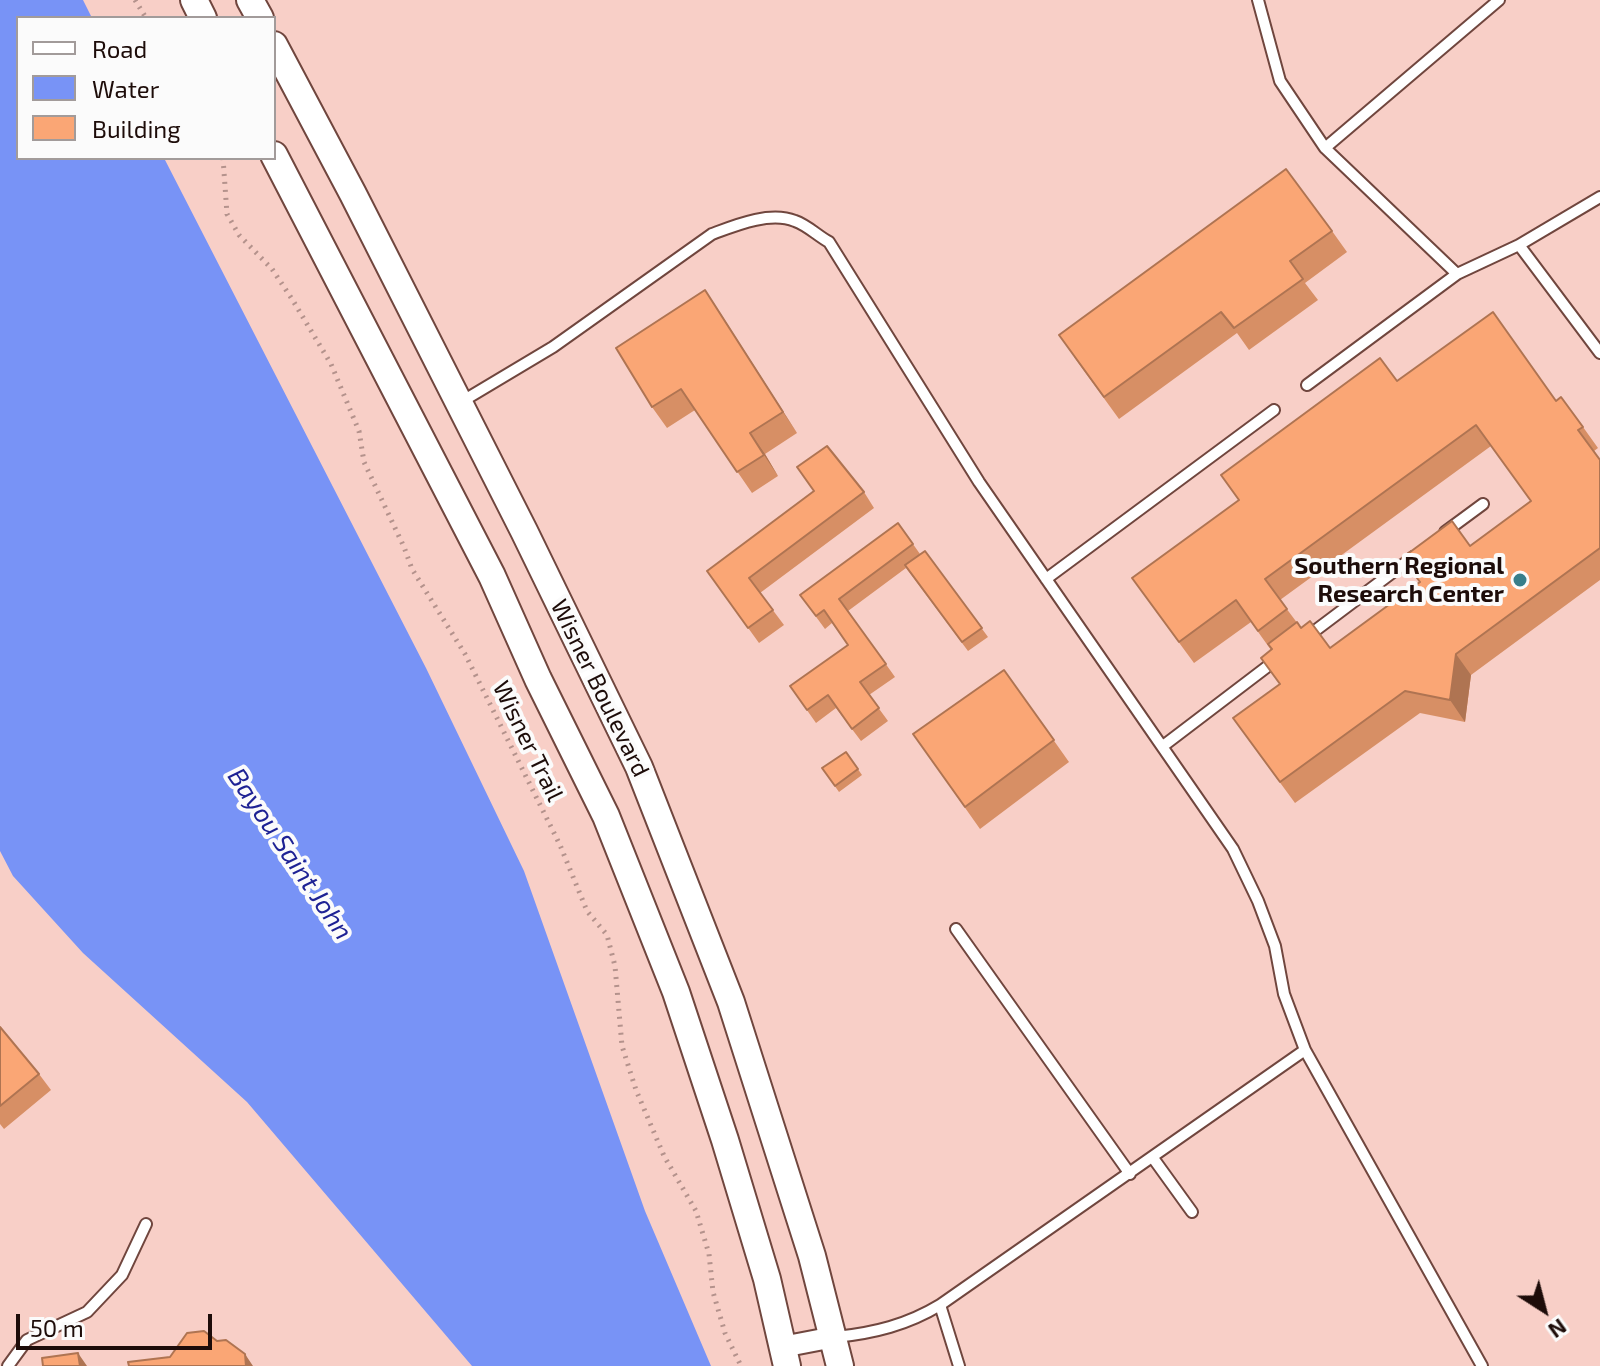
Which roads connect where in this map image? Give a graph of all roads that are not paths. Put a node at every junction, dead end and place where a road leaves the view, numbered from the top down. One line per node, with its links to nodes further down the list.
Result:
1 (1258, 0): 4 (lane)
2 (1499, 0): 4 (lane)
3 (276, 49): 11 (street, Wisner Boulevard)
4 (1325, 148): 8 (lane)
5 (276, 159): 28 (street, Wisner Boulevard)
6 (1600, 197): 7 (lane)
7 (1519, 245): 8 (lane); 9 (lane)
8 (1457, 274): 10 (lane)
9 (1600, 353)
10 (1307, 385)
11 (459, 404): 16 (lane); 27 (street, Wisner Boulevard)
12 (1274, 410): 16 (lane)
13 (1483, 504): 14 (lane)
14 (1434, 541)
15 (1422, 550): 17 (lane)
16 (1046, 579): 19 (lane)
17 (1299, 643)
18 (1287, 652): 19 (lane)
19 (1163, 746): 21 (lane)
20 (956, 929): 23 (lane)
21 (1305, 1050): 22 (lane); 32 (lane)
22 (1153, 1158): 23 (lane); 24 (lane)
23 (1130, 1174): 26 (lane)
24 (1192, 1212)
25 (146, 1224): 29 (lane)
26 (940, 1305): 27 (lane); 31 (lane)
27 (834, 1337): 28 (street); 30 (street, Wisner Boulevard)
28 (785, 1357)
29 (8, 1366)
30 (840, 1366)
31 (959, 1366)
32 (1482, 1366)

